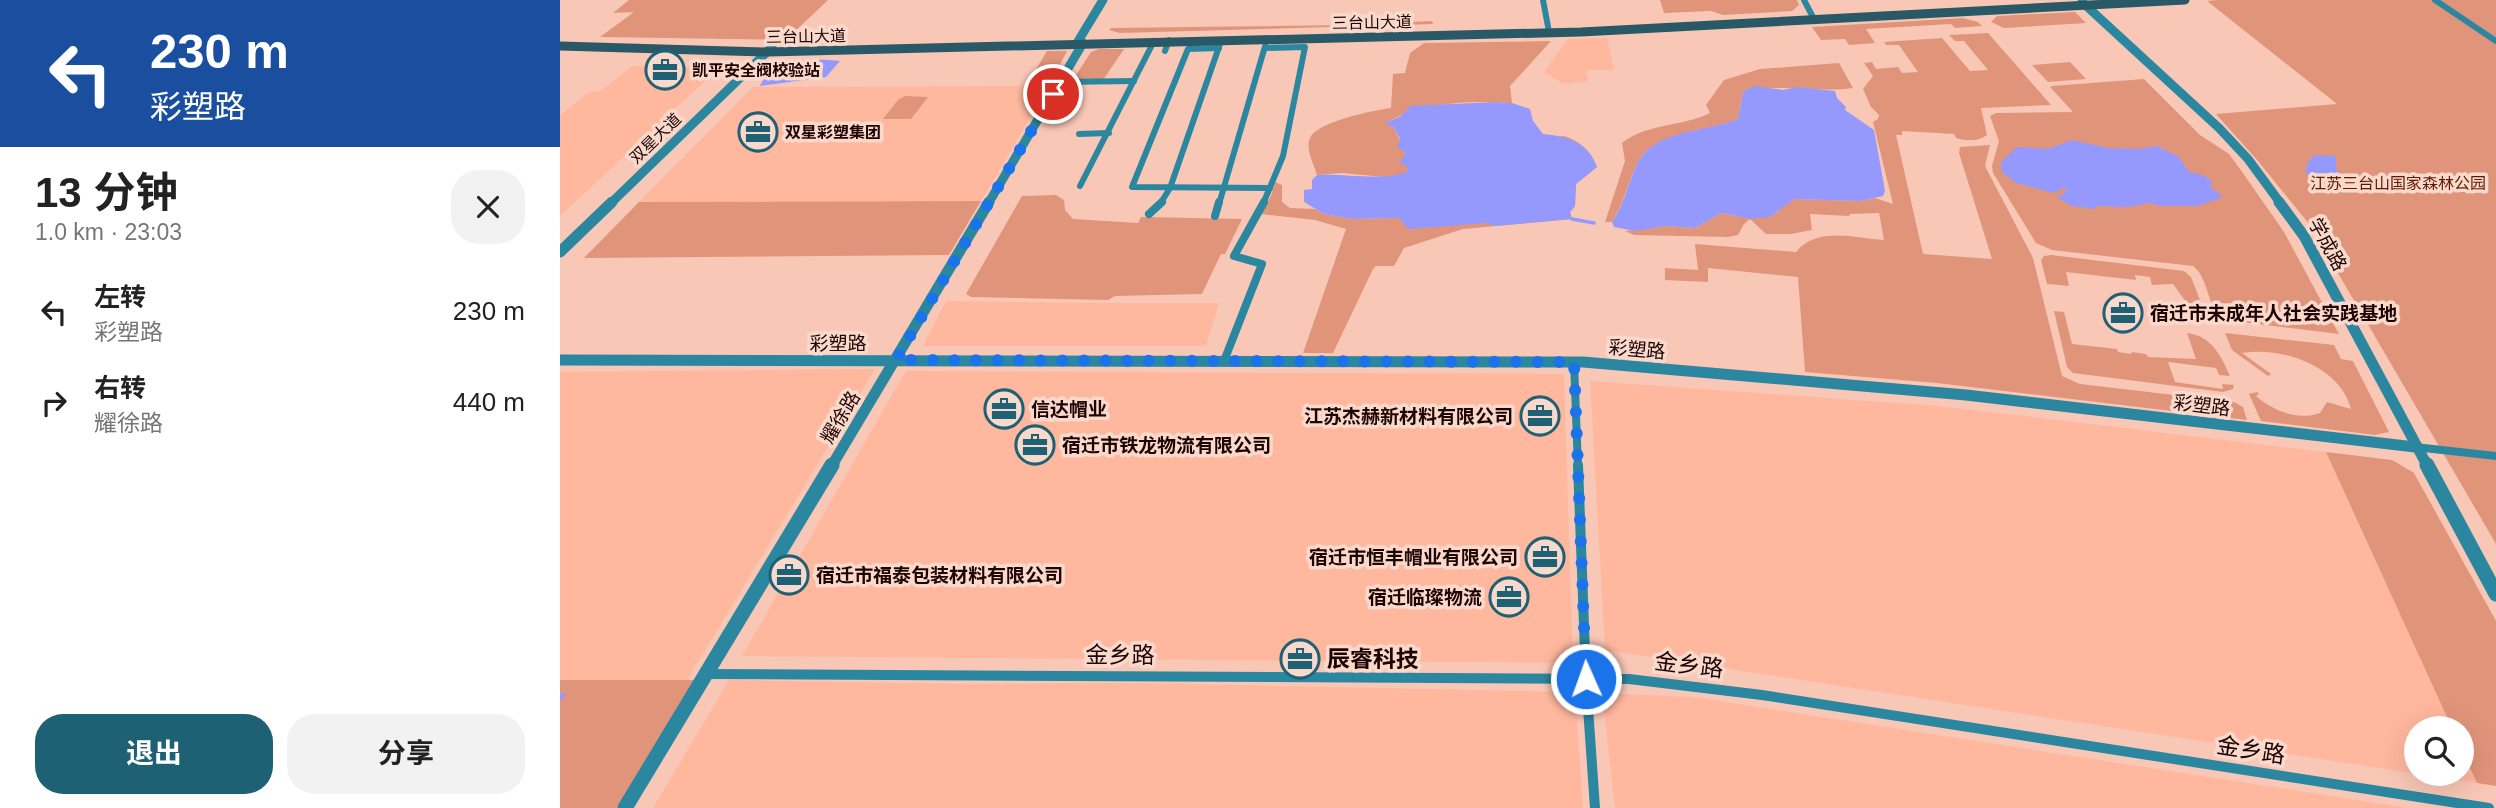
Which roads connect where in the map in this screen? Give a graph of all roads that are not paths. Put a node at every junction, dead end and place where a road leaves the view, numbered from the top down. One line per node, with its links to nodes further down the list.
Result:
1 (1103, 0): 13 (street)
2 (1112, 0): 13 (street)
3 (1542, 0): 10 (street)
4 (1804, 0): 9 (street)
5 (2108, 0): 8 (main road, 三台山大道)
6 (2185, 0): 8 (main road, 三台山大道)
7 (2435, 0): 15 (street)
8 (2079, 3): 9 (main road, 三台山大道); 37 (street, 学成路)
9 (1814, 19): 10 (main road, 三台山大道)
10 (1549, 31): 11 (main road, 三台山大道); 13 (main road, 三台山大道)
11 (1267, 38): 16 (main road, 三台山大道); 18 (street)
12 (1169, 40): 14 (main road, 三台山大道); 16 (main road, 三台山大道); 20 (street)
13 (1083, 41): 14 (main road, 三台山大道); 19 (main road, 三台山大道); 22 (street, 耀徐路)
14 (1154, 41): 21 (street)
15 (2496, 41)
16 (1221, 44): 26 (street); 26 (street)
17 (560, 45): 19 (main road, 三台山大道)
18 (1265, 48): 27 (street); 28 (street)
19 (765, 49): 31 (street, 双星大道); 32 (street, 双星大道)
20 (1165, 51)
21 (1134, 81): 22 (street); 23 (street)
22 (1059, 82): 34 (street, 耀徐路)
23 (1109, 133): 24 (street); 25 (street)
24 (1079, 134)
25 (1080, 186)
26 (1170, 188): 27 (street); 29 (street)
27 (1224, 188): 28 (street); 30 (street)
28 (1270, 188): 35 (street)
29 (1149, 214)
30 (1215, 216)
31 (560, 241)
32 (560, 252)
33 (560, 360): 34 (street, 彩塑路)
34 (896, 360): 35 (street, 彩塑路); 40 (street, 耀徐路)
35 (1224, 360): 36 (street, 彩塑路)
36 (1574, 362): 37 (street, 彩塑路); 41 (street)
37 (2415, 447): 38 (street, 彩塑路); 39 (street, 学成路)
38 (2496, 456)
39 (2496, 594)
40 (708, 674): 41 (street, 金乡路); 42 (street, 耀徐路)
41 (1586, 679): 43 (street); 44 (street, 金乡路)
42 (625, 808)
43 (1595, 808)
44 (2489, 808)

